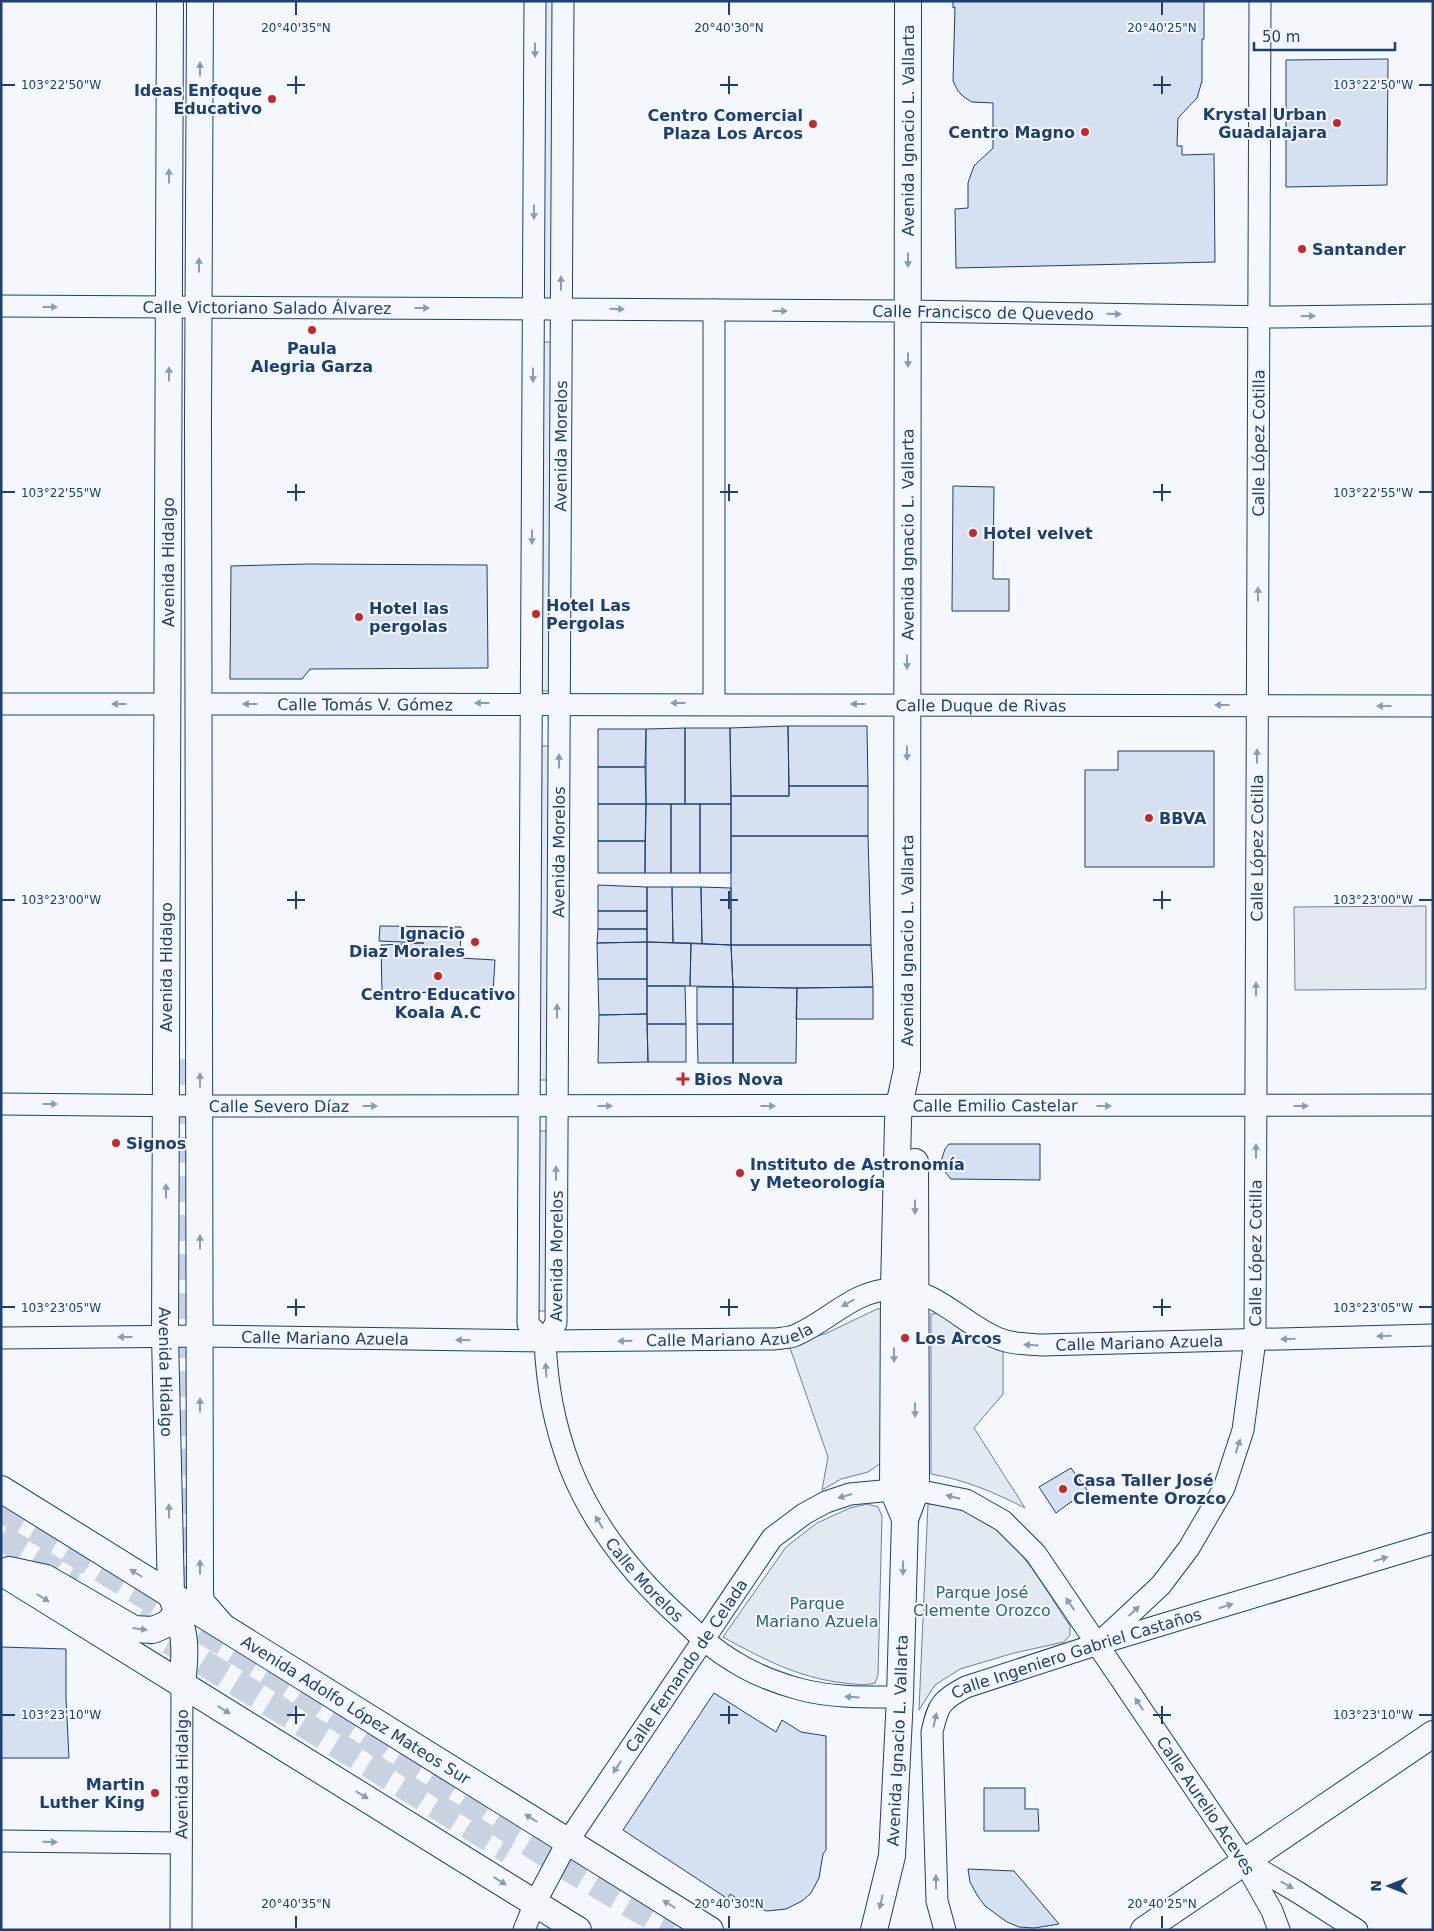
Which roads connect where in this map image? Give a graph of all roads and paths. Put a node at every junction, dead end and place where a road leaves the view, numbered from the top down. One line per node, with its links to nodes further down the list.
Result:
1 (170, 1): 8 (main road, Avenida Hidalgo, one-way to 1)
2 (200, 1): 9 (main road, Avenida Hidalgo, one-way to 2)
3 (535, 1): 10 (street, Avenida Morelos, one-way to 10)
4 (563, 1): 11 (street, Avenida Morelos, one-way to 4)
5 (908, 1): 13 (main road, Avenida Ignacio L. Vallarta, one-way to 13)
6 (1260, 1): 15 (street, Calle López Cotilla)
7 (1, 306): 8 (street, Calle Victoriano Salado Álvarez, one-way to 8)
8 (169, 307): 9 (street, Calle Victoriano Salado Álvarez); 17 (main road, Avenida Hidalgo, one-way to 8)
9 (198, 308): 10 (street, Calle Victoriano Salado Álvarez, one-way to 10); 16 (main road, Avenida Hidalgo)
10 (533, 309): 11 (street, Calle Francisco de Quevedo); 19 (street, Avenida Morelos, one-way to 19)
11 (561, 309): 12 (street, Calle Francisco de Quevedo, one-way to 12); 20 (street, Avenida Morelos)
12 (714, 310): 13 (street, Calle Francisco de Quevedo, one-way to 13); 24 (street)
13 (908, 311): 15 (street, Calle Francisco de Quevedo, one-way to 15); 25 (main road, Avenida Ignacio L. Vallarta, one-way to 25)
14 (1433, 315): 15 (street, Calle Francisco de Quevedo, one-way to 14)
15 (1259, 316): 26 (street, Calle López Cotilla, one-way to 15)
16 (198, 420): 18 (main road); 23 (main road, Avenida Hidalgo)
17 (169, 422): 18 (main road); 22 (main road, Avenida Hidalgo)
18 (182, 571): 28 (main road)
19 (531, 703): 20 (street, Calle Duque de Rivas); 23 (street, Calle Tomás V. Gómez, one-way to 23); 32 (street, Avenida Morelos)
20 (559, 703): 24 (street, Calle Duque de Rivas, one-way to 20); 33 (street, Avenida Morelos, one-way to 20)
21 (1, 704): 22 (street, one-way to 21)
22 (167, 704): 30 (main road, Avenida Hidalgo)
23 (199, 704): 31 (main road, Avenida Hidalgo, one-way to 23)
24 (714, 704): 25 (street, Calle Duque de Rivas, one-way to 24)
25 (907, 704): 26 (street, Calle Duque de Rivas, one-way to 25); 34 (main road, Avenida Ignacio L. Vallarta, one-way to 34)
26 (1257, 705): 27 (street, Calle Duque de Rivas, one-way to 26); 35 (street, Calle López Cotilla, one-way to 26)
27 (1433, 706)
28 (182, 1059)
29 (1, 1104): 30 (street, Calle Severo Díaz, one-way to 30)
30 (166, 1105): 31 (street, Calle Severo Díaz); 39 (main road, Avenida Hidalgo, one-way to 30)
31 (200, 1106): 32 (street, Calle Severo Díaz, one-way to 32); 40 (main road, Avenida Hidalgo, one-way to 31)
32 (529, 1106): 33 (street, Calle Severo Díaz); 43 (street, Avenida Morelos)
33 (557, 1106): 34 (street, Calle Emilio Castelar, one-way to 34); 43 (street, Avenida Morelos, one-way to 33)
34 (907, 1106): 35 (street, Calle Emilio Castelar, one-way to 35); 37 (main road, Avenida Ignacio L. Vallarta, one-way to 37)
35 (1256, 1106): 36 (street, Calle Emilio Castelar, one-way to 36); 42 (street, Calle López Cotilla, one-way to 35)
36 (1433, 1106)
37 (905, 1290): 42 (street, Calle Mariano Azuela, one-way to 37); 43 (street, Calle Mariano Azuela, one-way to 43); 45 (main road, Avenida Ignacio L. Vallarta, one-way to 45)
38 (1433, 1335): 42 (street, Calle Mariano Azuela, one-way to 42)
39 (165, 1336): 40 (street, Calle Mariano Azuela); 41 (street, Calle Mariano Azuela, one-way to 41); 48 (main road, Avenida Hidalgo, one-way to 39)
40 (200, 1336): 43 (street, Calle Mariano Azuela, one-way to 40); 49 (main road, Avenida Hidalgo, one-way to 40)
41 (1, 1338)
42 (1255, 1340): 51 (street, Calle López Cotilla, one-way to 42)
43 (545, 1341): 50 (street, Calle Morelos, one-way to 43)
44 (1, 1489): 48 (main road, Avenida Adolfo López Mateos Sur, one-way to 44)
45 (904, 1490): 50 (street, Calle Fernando de Celada, one-way to 50); 51 (street, Calle Aurelio Aceves, one-way to 45); 53 (main road, Avenida Ignacio L. Vallarta, one-way to 53)
46 (1433, 1543): 51 (street, Calle Ingeniero Gabriel Castaños, one-way to 46)
47 (1, 1570): 48 (main road, one-way to 48); 52 (main road, one-way to 52)
48 (175, 1604): 49 (main road, Avenida Adolfo López Mateos Sur); 52 (main road, Avenida Hidalgo)
49 (222, 1626): 56 (main road, Avenida Adolfo López Mateos Sur, one-way to 49)
50 (703, 1639): 53 (street, Calle Morelos, one-way to 50); 56 (street, Calle Fernando de Celada, one-way to 56)
51 (1098, 1644): 58 (street, Calle Aurelio Aceves, one-way to 51); 65 (street, Calle Ingeniero Gabriel Castaños, one-way to 51)
52 (182, 1684): 57 (street, Avenida Hidalgo); 59 (main road, one-way to 59)
53 (900, 1697): 64 (main road, Avenida Ignacio L. Vallarta, one-way to 64)
54 (1433, 1734): 58 (main road)
55 (1, 1841): 57 (street, one-way to 57)
56 (568, 1841): 59 (street, Calle Fernando de Celada); 63 (main road, Avenida Adolfo López Mateos Sur, one-way to 56)
57 (181, 1843): 60 (street, Avenida Hidalgo)
58 (1244, 1861): 66 (main road); 67 (street, Calle Aurelio Aceves); 68 (street, one-way to 68)
59 (535, 1903): 61 (street, Calle Fernando de Celada); 62 (main road)
60 (182, 1930)
61 (524, 1930)
62 (578, 1930)
63 (710, 1930)
64 (874, 1930)
65 (945, 1930)
66 (1144, 1930)
67 (1279, 1930)
68 (1357, 1930)

